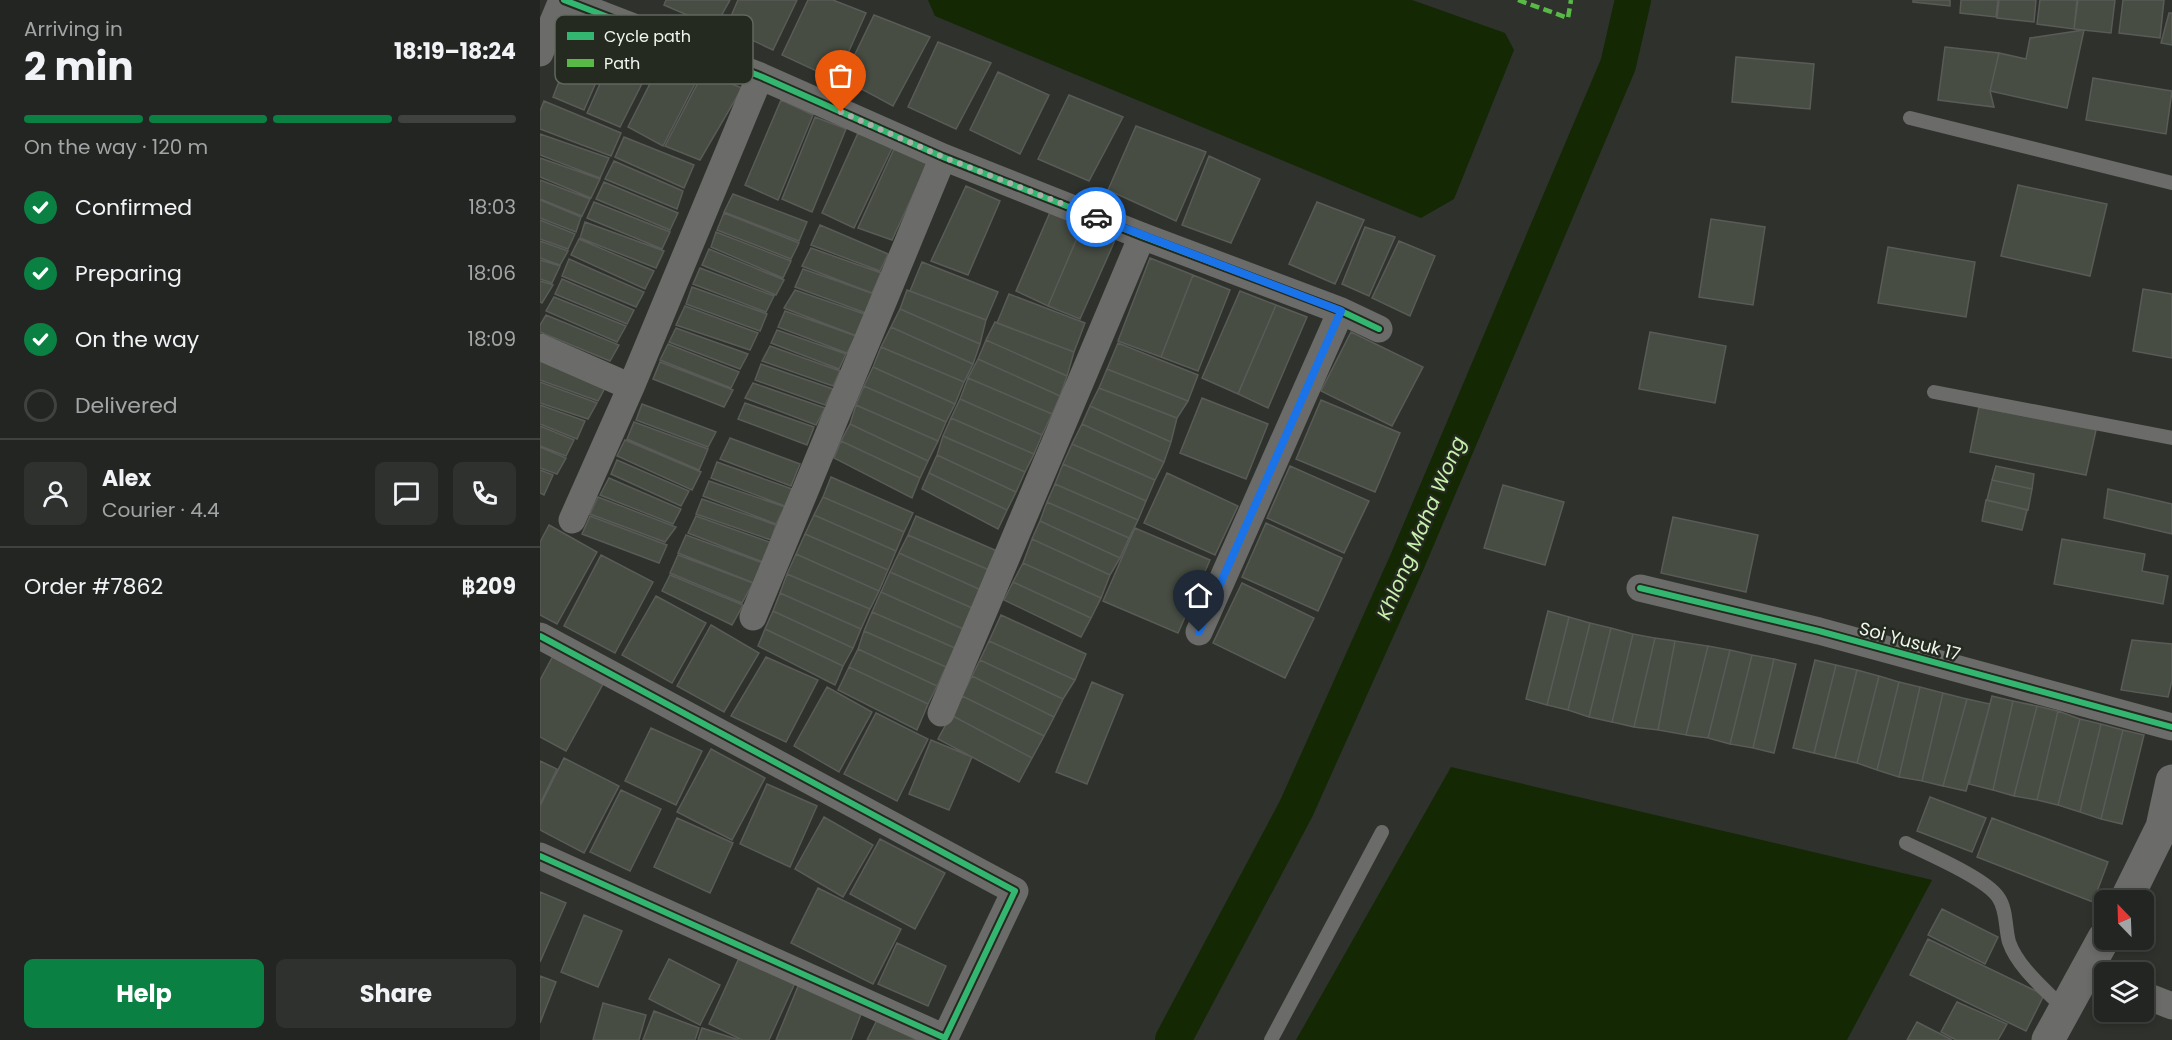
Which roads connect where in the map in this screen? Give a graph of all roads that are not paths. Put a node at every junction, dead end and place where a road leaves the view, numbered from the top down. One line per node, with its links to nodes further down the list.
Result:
1 (563, 0): 2 (street); 3 (street)
2 (556, 15)
3 (602, 15)
4 (555, 18): 5 (street)
5 (540, 53)
6 (753, 73): 7 (street)
7 (760, 76): 9 (street); 15 (street)
8 (1910, 118): 10 (lane)
9 (943, 157): 11 (street); 20 (street)
10 (2172, 183)
11 (1142, 236): 12 (street); 23 (street)
12 (1341, 311): 13 (street); 21 (street)
13 (1379, 329)
14 (540, 347): 15 (street)
15 (631, 387): 18 (street)
16 (1934, 392): 17 (lane)
17 (2172, 438)
18 (572, 520)
19 (1640, 588): 24 (street, Soi Yusuk 17)
20 (753, 617)
21 (1199, 632)
22 (540, 636): 29 (street)
23 (941, 713)
24 (2172, 727)
25 (2172, 781): 26 (street)
26 (2167, 828): 30 (street)
27 (1382, 832): 35 (lane)
28 (1906, 843): 34 (lane)
29 (540, 856)
30 (2132, 890)
31 (2094, 977): 34 (street)
32 (2154, 999): 33 (street)
33 (2172, 1006)
34 (2065, 1010): 36 (street)
35 (1271, 1040)
36 (2048, 1040)

